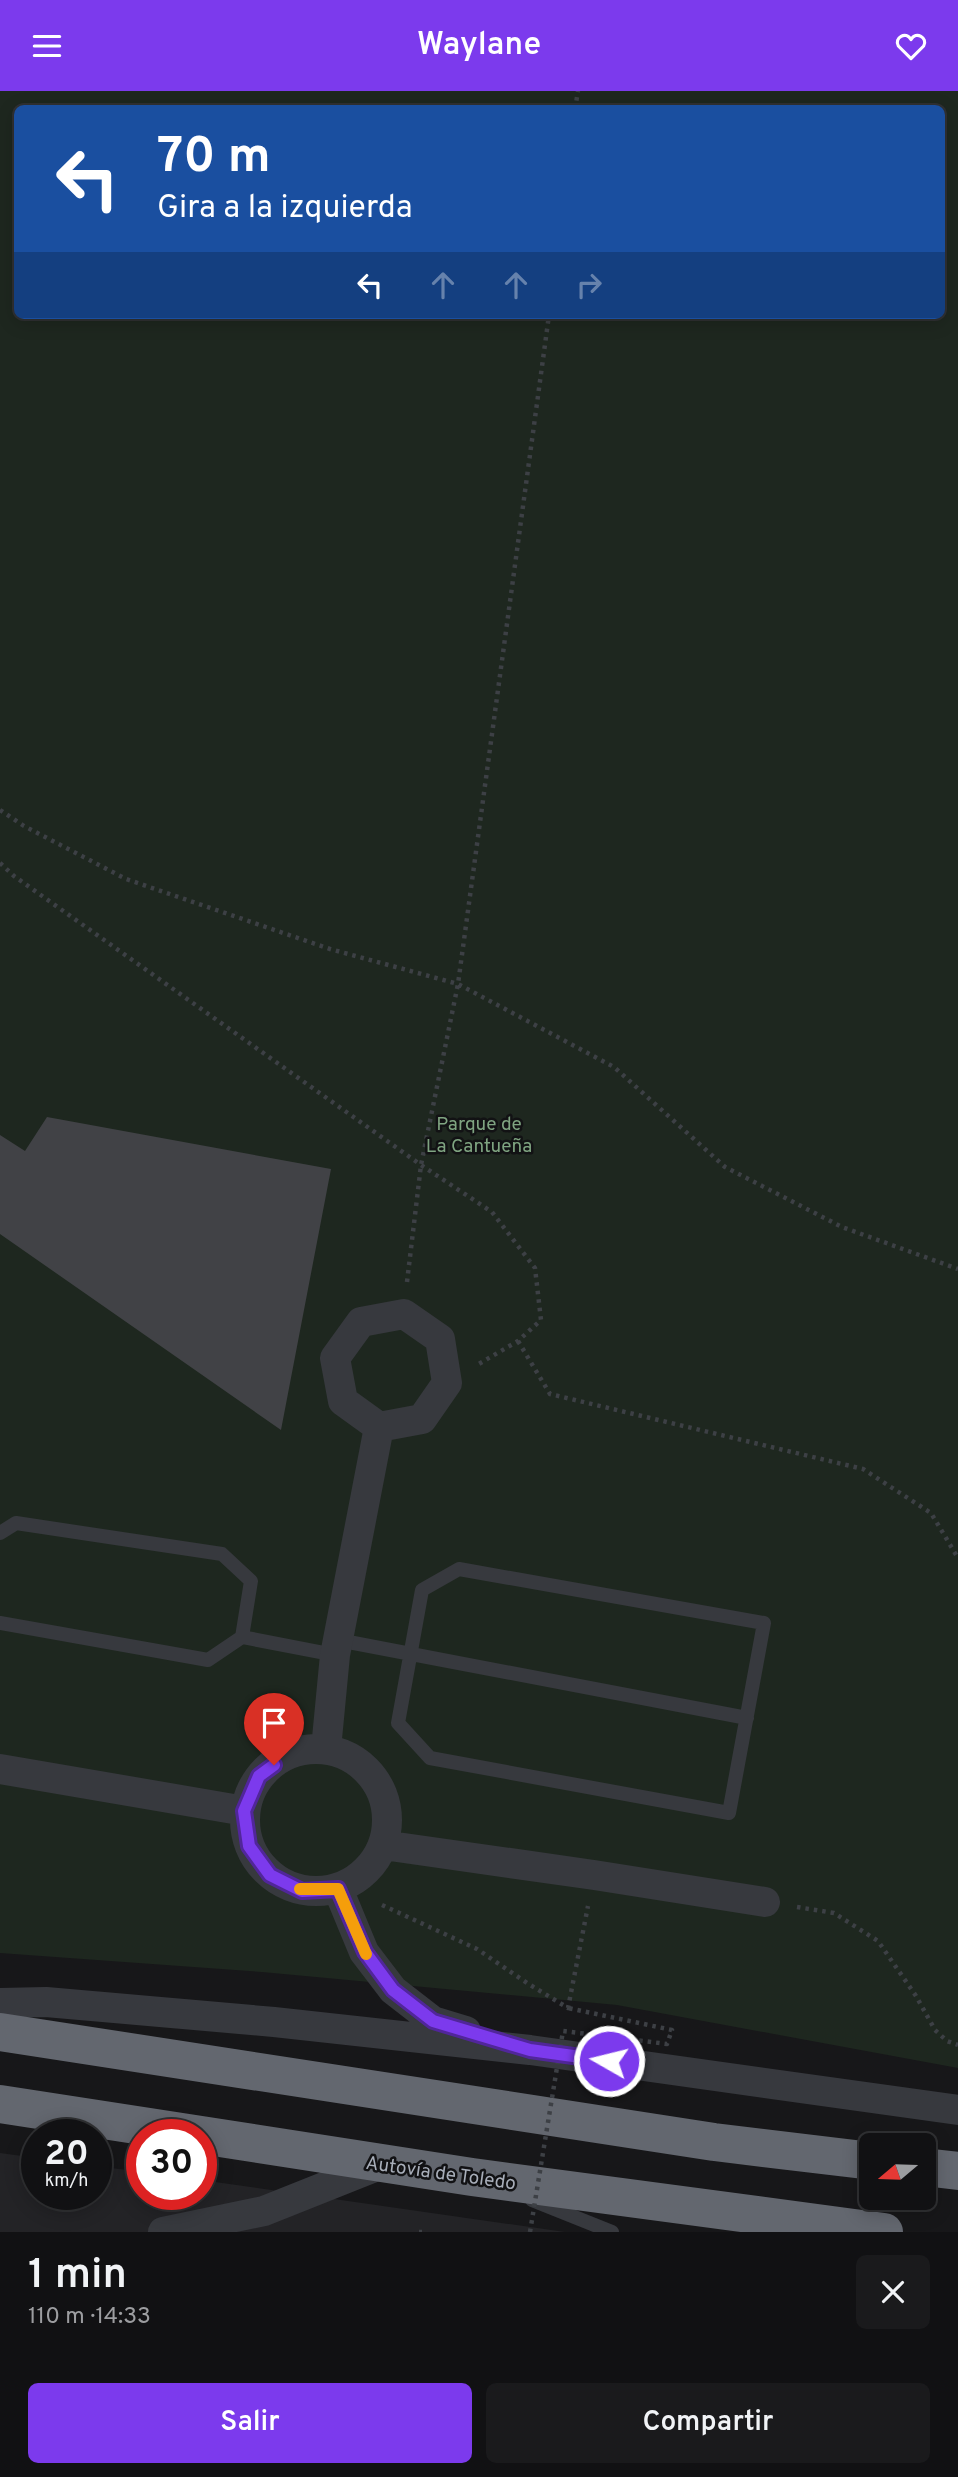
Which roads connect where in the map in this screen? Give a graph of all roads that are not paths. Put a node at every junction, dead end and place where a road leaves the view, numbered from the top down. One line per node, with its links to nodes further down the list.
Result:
1 (379, 1427): 1 (street); 5 (street)
2 (0, 1534): 4 (lane)
3 (0, 1623): 4 (lane)
4 (242, 1637): 5 (lane)
5 (336, 1648): 6 (lane); 8 (street)
6 (411, 1654): 7 (lane); 7 (lane); 7 (lane)
7 (747, 1718)
8 (326, 1749): 10 (street); 11 (street)
9 (0, 1769): 10 (street)
10 (244, 1811): 12 (street)
11 (383, 1845): 12 (street); 13 (street)
12 (346, 1885): 16 (street)
13 (765, 1902)
14 (0, 2003): 16 (street)
15 (0, 2032): 19 (highway)
16 (530, 2050): 18 (street)
17 (0, 2104): 20 (highway, Autovía de Toledo)
18 (958, 2109)
19 (859, 2159)
20 (382, 2164): 23 (highway, Autovía de Toledo); 24 (street)
21 (936, 2168): 22 (highway)
22 (958, 2171)
23 (472, 2177): 26 (lane); 27 (highway, Autovía de Toledo)
24 (263, 2222): 25 (street)
25 (163, 2232)
26 (612, 2232)
27 (884, 2232)

